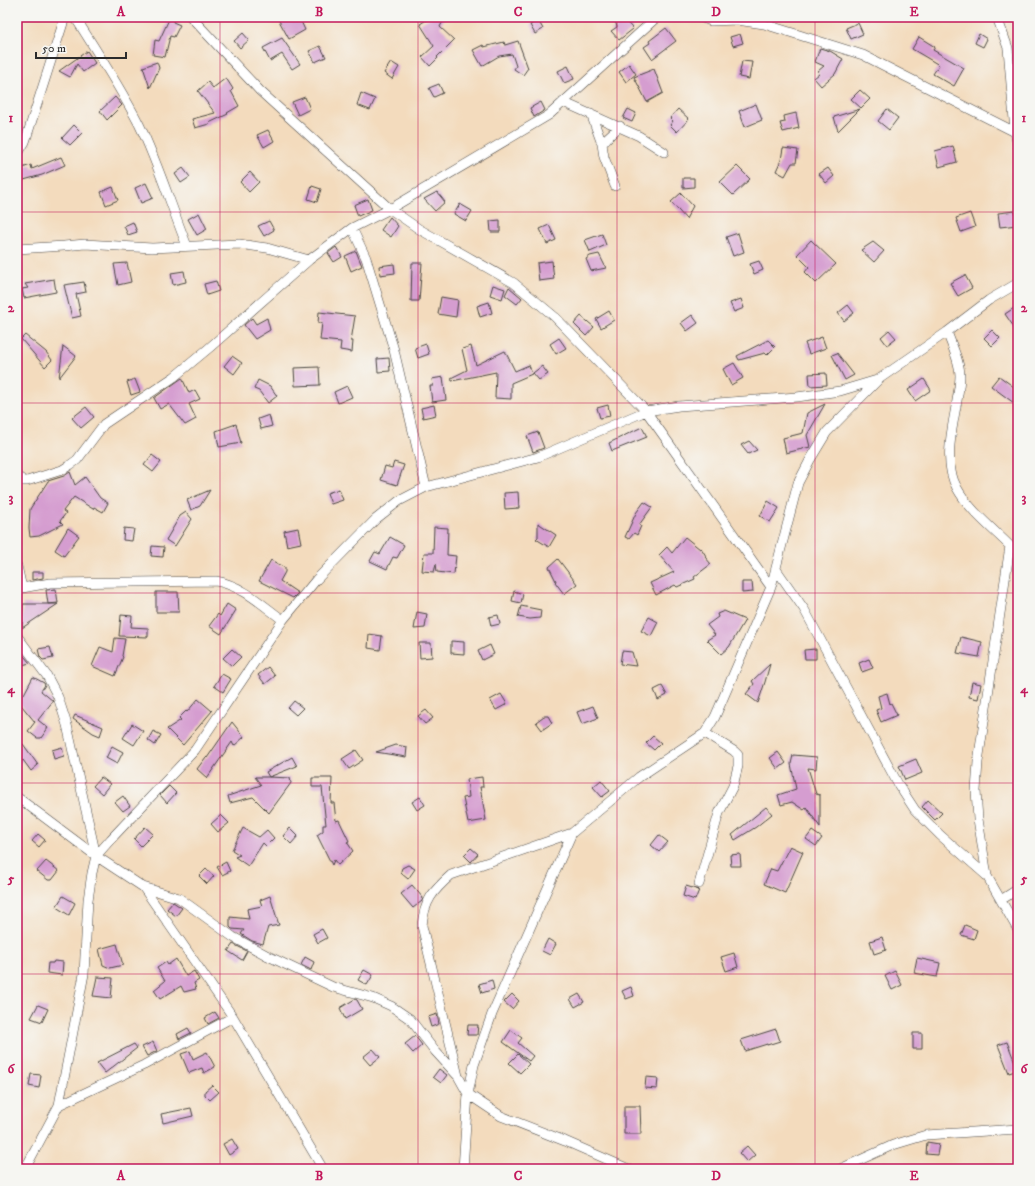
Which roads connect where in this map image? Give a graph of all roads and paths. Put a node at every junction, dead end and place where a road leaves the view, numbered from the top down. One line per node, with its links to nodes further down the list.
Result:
1 (65, 17): 14 (street)
2 (75, 17): 18 (street)
3 (191, 17): 16 (street)
4 (657, 17): 7 (street)
5 (700, 17): 10 (street)
6 (997, 17): 10 (street)
7 (563, 102): 8 (street); 16 (street)
8 (591, 114): 9 (street); 11 (street)
9 (620, 126): 11 (street); 13 (street)
10 (1015, 132): 12 (street)
11 (602, 144): 15 (street)
12 (1018, 146)
13 (664, 152)
14 (17, 156)
15 (615, 186)
16 (390, 209): 17 (street); 24 (street)
17 (352, 228): 20 (street); 26 (street)
18 (187, 246): 19 (street); 20 (street)
19 (17, 249)
20 (309, 260): 25 (street)
21 (1018, 283): 22 (street)
22 (947, 332): 23 (street); 27 (street)
23 (879, 379): 24 (street); 29 (street)
24 (646, 411): 26 (street); 30 (street)
25 (17, 476)
26 (426, 487): 32 (street)
27 (1014, 548): 38 (street)
28 (17, 566): 31 (street)
29 (776, 569): 30 (street); 38 (street)
30 (771, 587): 34 (street)
31 (20, 589): 32 (street)
32 (283, 620): 37 (street)
33 (17, 636): 37 (street)
34 (705, 733): 36 (street); 39 (street)
35 (17, 798): 37 (street)
36 (572, 833): 45 (street); 46 (street)
37 (96, 856): 40 (street); 47 (street)
38 (987, 876): 42 (street)
39 (699, 884)
40 (144, 887): 44 (street); 45 (street)
41 (1018, 889): 42 (street)
42 (1001, 900): 43 (street)
43 (1018, 930)
44 (234, 1018): 47 (street); 50 (street)
45 (458, 1076): 46 (street)
46 (468, 1094): 51 (street); 52 (street)
47 (59, 1105): 49 (street)
48 (1018, 1129): 53 (street)
49 (25, 1169)
50 (323, 1169)
51 (463, 1169)
52 (629, 1169)
53 (840, 1169)

